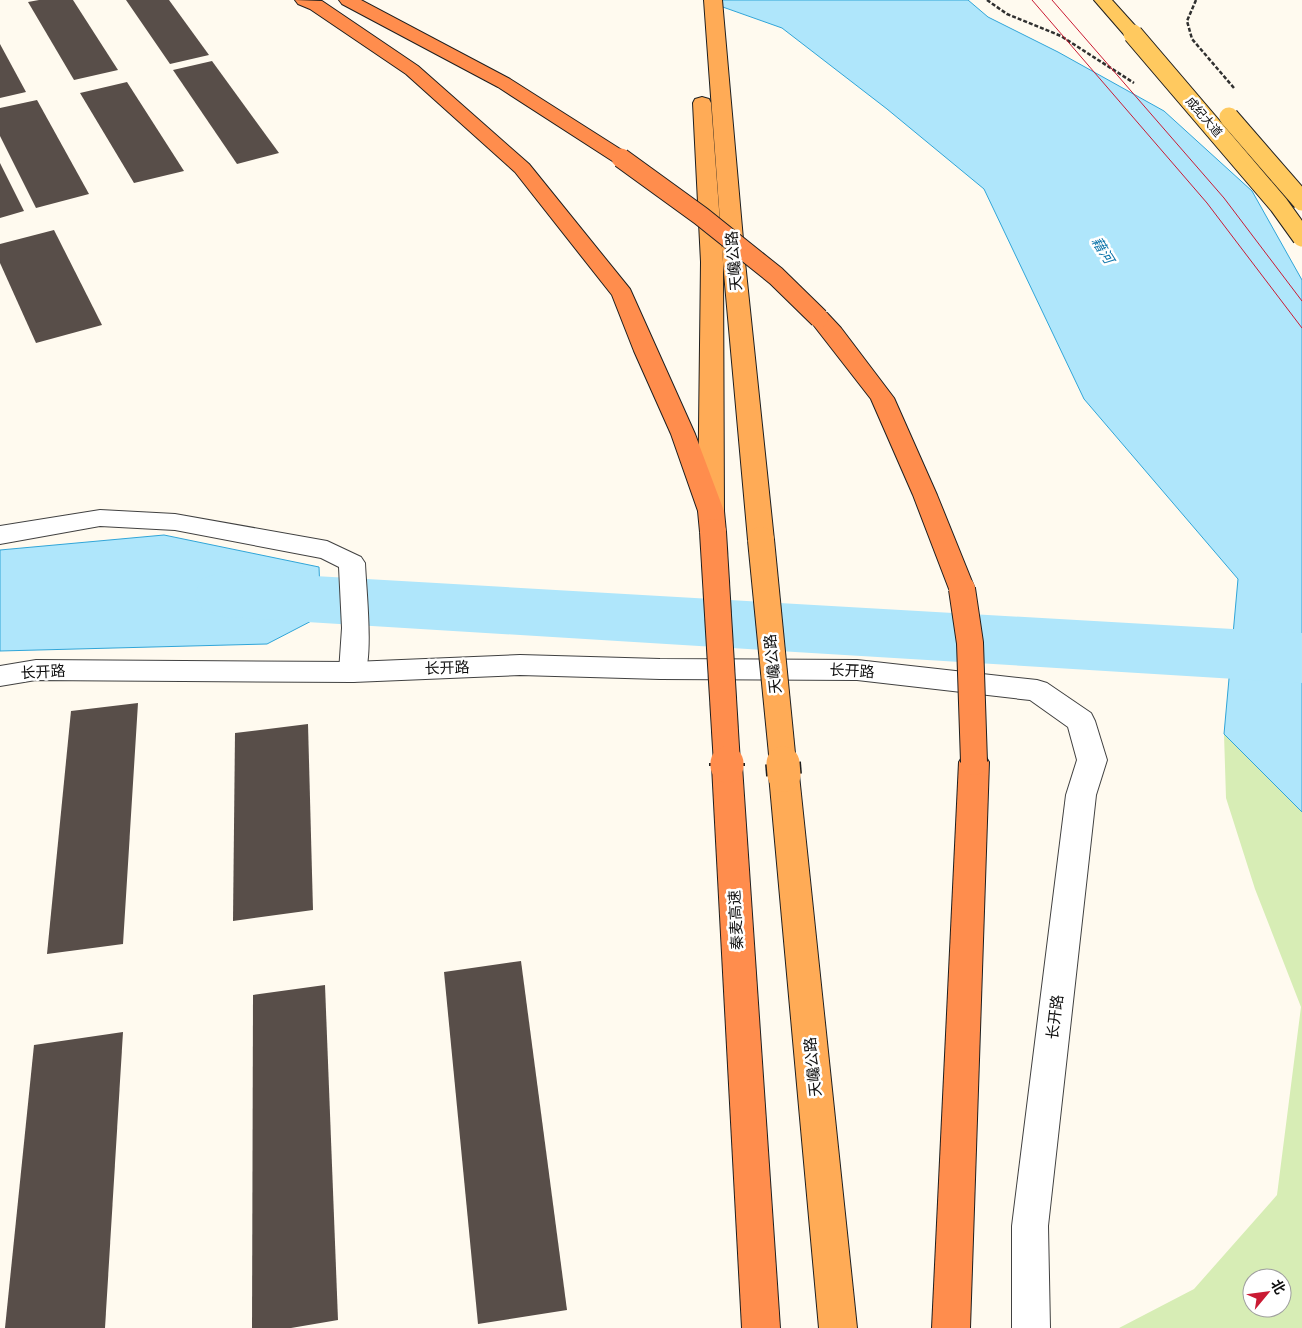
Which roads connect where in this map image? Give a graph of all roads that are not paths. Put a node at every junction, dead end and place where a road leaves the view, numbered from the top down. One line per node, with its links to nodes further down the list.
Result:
1 (304, 0): 13 (highway, 秦麦高速)
2 (348, 0): 19 (highway, bridge)
3 (696, 0): 7 (highway)
4 (712, 0): 18 (highway, 天巉公路, bridge)
5 (1103, 0): 12 (main road, 成纪大道, bridge)
6 (1154, 32): 8 (main road)
7 (700, 58)
8 (1186, 69)
9 (701, 87): 13 (highway, 天巉公路)
10 (1218, 105): 11 (main road, 成纪大道, bridge)
11 (1302, 201)
12 (1302, 237)
13 (712, 522): 17 (highway, 秦麦高速, bridge)
14 (0, 535): 15 (street)
15 (354, 672): 16 (street, 长开路); 20 (street, 长开路)
16 (0, 676)
17 (761, 1328)
18 (838, 1328)
19 (951, 1328)
20 (1031, 1328)

